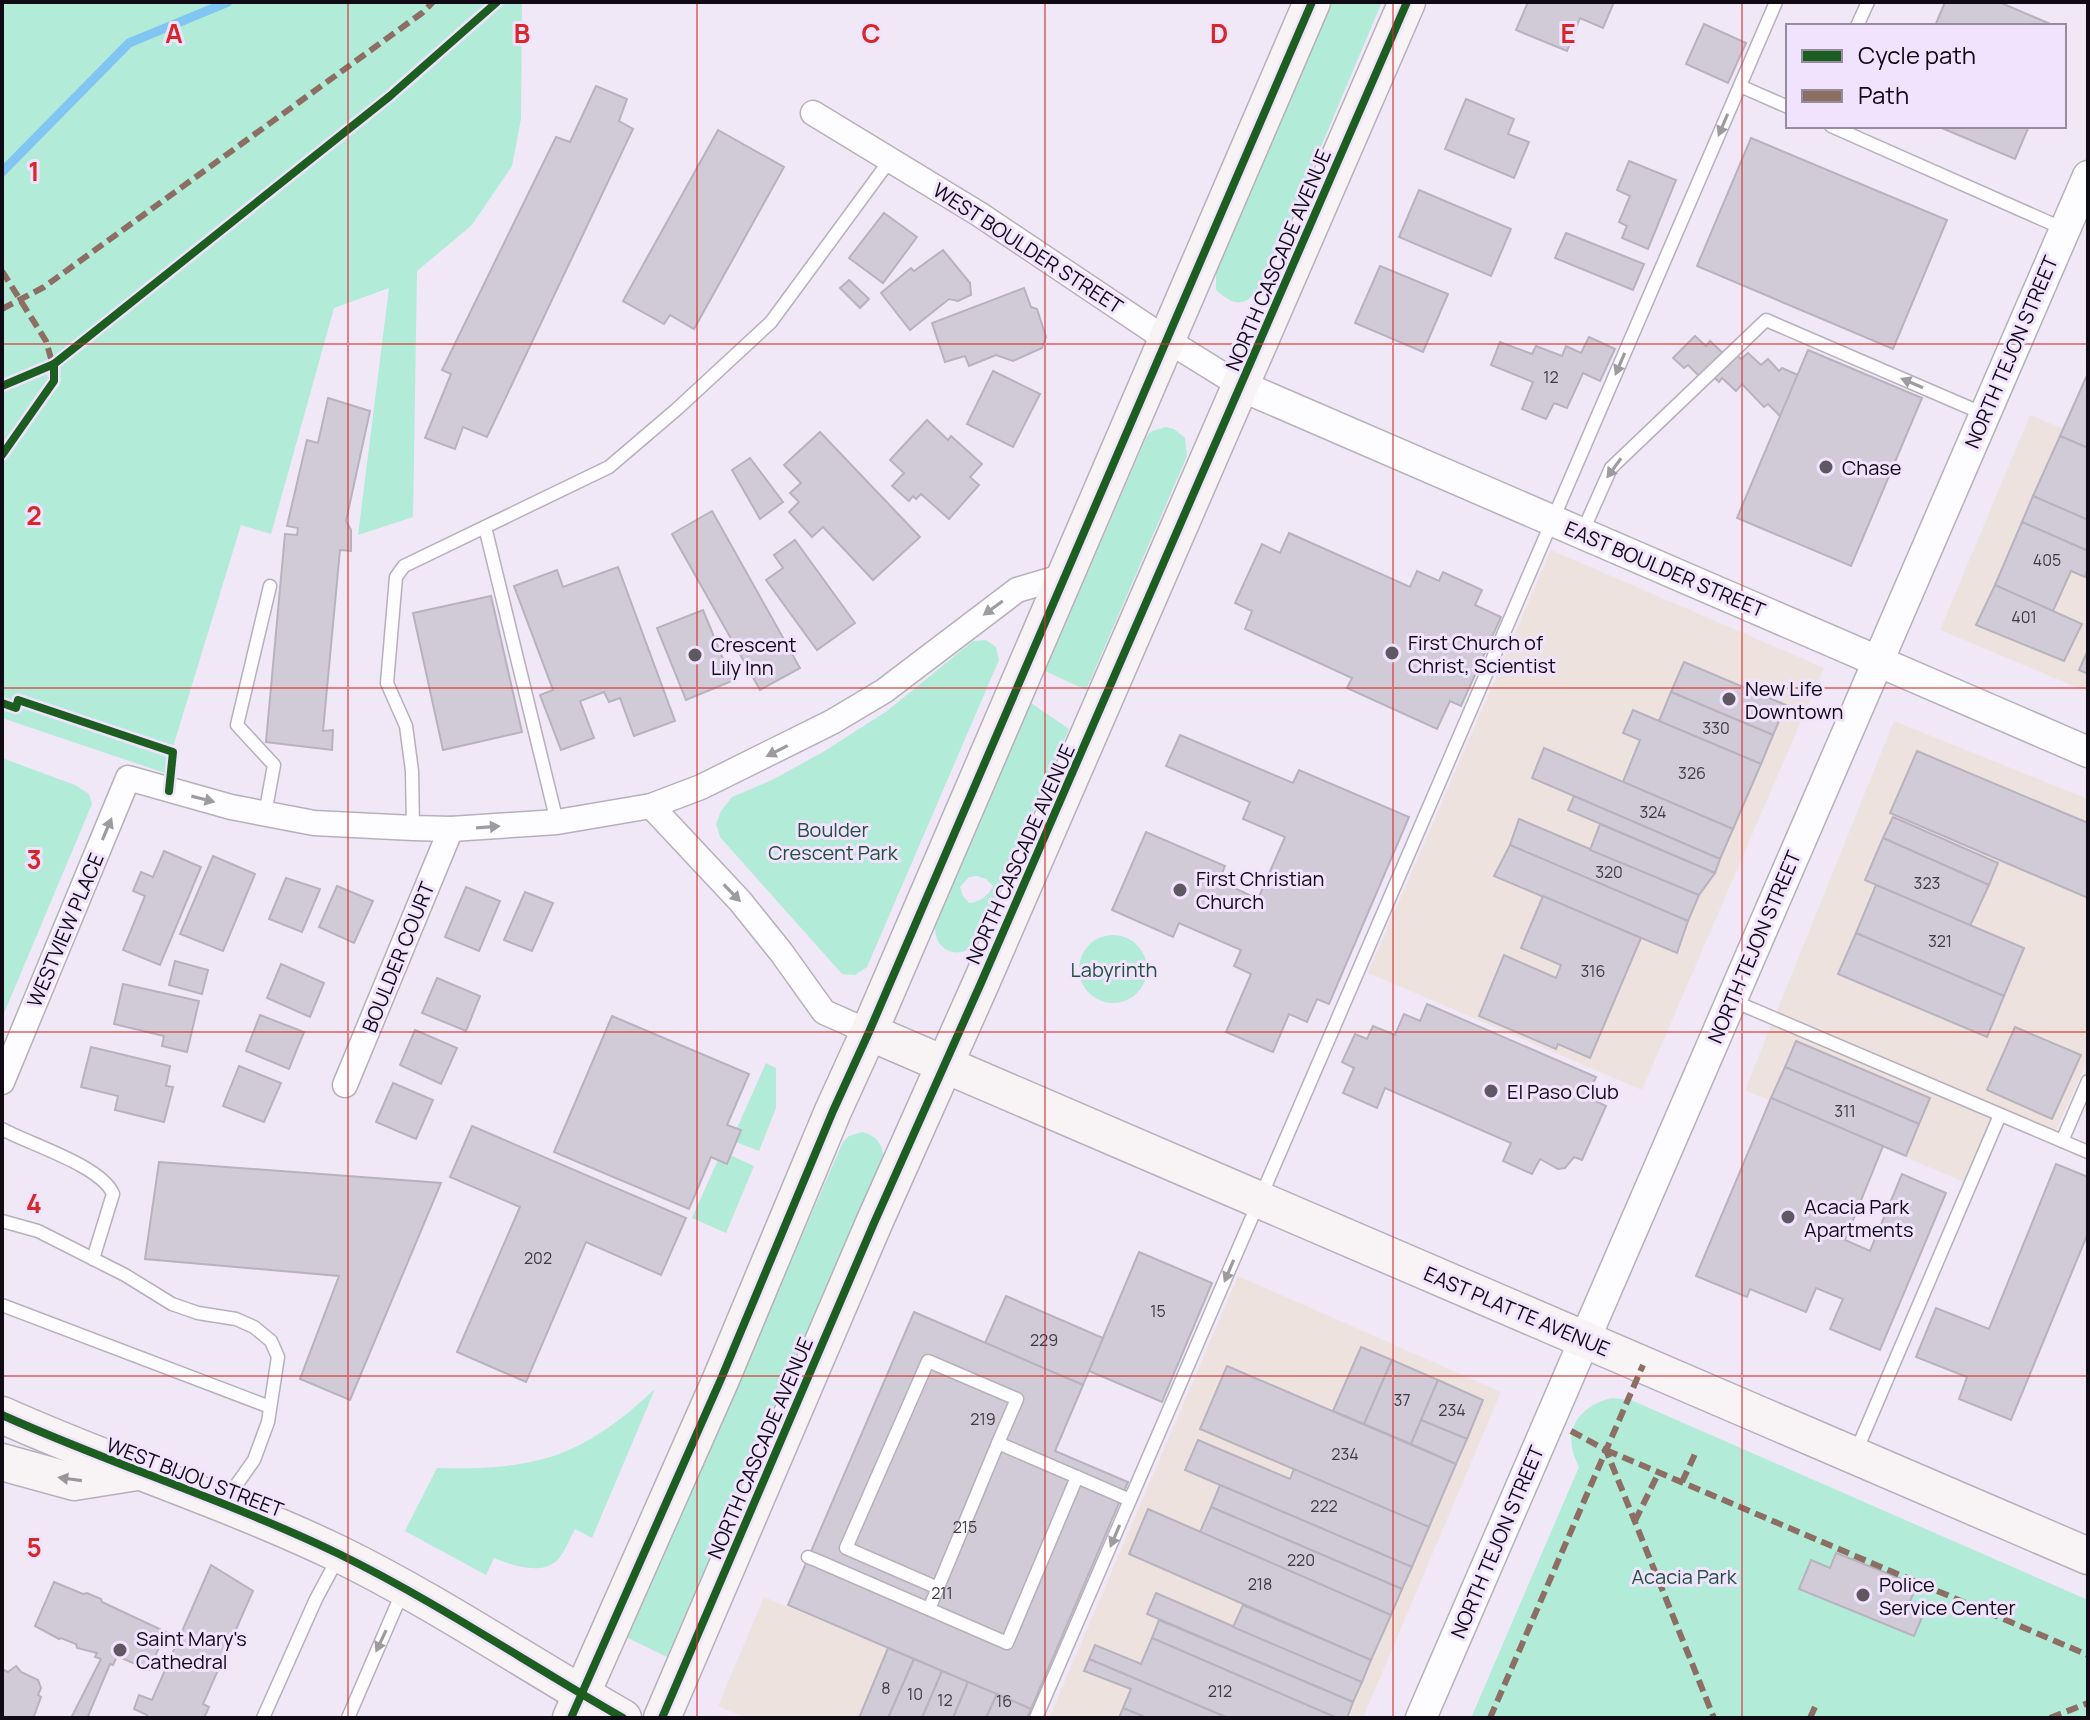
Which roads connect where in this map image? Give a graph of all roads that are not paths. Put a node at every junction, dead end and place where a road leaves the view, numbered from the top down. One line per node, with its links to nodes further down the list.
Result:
1 (1312, 2): 13 (main road)
2 (1407, 2): 14 (main road, NORTH CASCADE AVENUE)
3 (1776, 2): 6 (lane)
4 (1868, 2): 5 (lane)
5 (1858, 24)
6 (1740, 86): 7 (lane); 16 (lane, one-way to 16)
7 (1786, 106)
8 (813, 113): 10 (street, WEST BOULDER STREET)
9 (1836, 128): 12 (lane)
10 (890, 160): 13 (street, WEST BOULDER STREET); 17 (lane)
11 (2087, 182): 12 (street, NORTH TEJON STREET)
12 (2064, 229): 15 (street, NORTH TEJON STREET)
13 (1167, 340): 14 (street, WEST BOULDER STREET); 19 (main road)
14 (1241, 386): 16 (street, EAST BOULDER STREET); 30 (main road, NORTH CASCADE AVENUE)
15 (1984, 414): 18 (lane, one-way to 18); 21 (street, NORTH TEJON STREET)
16 (1552, 520): 18 (street, EAST BOULDER STREET); 38 (lane)
17 (485, 527): 25 (lane); 26 (lane)
18 (1582, 533): 21 (street, EAST BOULDER STREET)
19 (1064, 576): 23 (street, one-way to 23); 29 (main road)
20 (270, 586): 24 (lane)
21 (1877, 661): 22 (street, EAST BOULDER STREET); 28 (street, NORTH TEJON STREET)
22 (2088, 752)
23 (651, 806): 25 (street); 29 (street, one-way to 29)
24 (265, 814): 26 (street); 32 (street, WESTVIEW PLACE, one-way to 24)
25 (557, 822): 27 (street, one-way to 25)
26 (413, 828): 27 (street)
27 (451, 829): 33 (street, BOULDER COURT)
28 (1731, 1000): 34 (lane); 42 (street, NORTH TEJON STREET)
29 (869, 1032): 30 (main road, EAST PLATTE AVENUE); 58 (main road)
30 (946, 1065): 38 (main road, EAST PLATTE AVENUE); 62 (main road, NORTH CASCADE AVENUE)
31 (2088, 1081): 36 (lane)
32 (2, 1082)
33 (345, 1085)
34 (2000, 1115): 36 (lane); 46 (lane)
35 (2, 1129): 40 (lane)
36 (2062, 1141): 37 (lane)
37 (2088, 1152)
38 (1259, 1200): 42 (main road, EAST PLATTE AVENUE); 50 (lane, one-way to 50)
39 (2, 1221): 40 (lane)
40 (93, 1259): 43 (lane)
41 (2, 1305): 43 (lane)
42 (1584, 1340): 46 (main road, EAST PLATTE AVENUE); 64 (street, NORTH TEJON STREET)
43 (270, 1407): 51 (lane)
44 (2, 1415): 48 (main road, WEST BIJOU STREET)
45 (998, 1443): 49 (lane); 55 (lane); 55 (lane)
46 (1854, 1456): 53 (main road, EAST PLATTE AVENUE)
47 (2, 1462): 48 (main road, one-way to 47)
48 (138, 1472): 51 (main road, WEST BIJOU STREET)
49 (1077, 1477): 50 (lane); 57 (lane)
50 (1130, 1500): 63 (lane, one-way to 63)
51 (223, 1503): 52 (main road, WEST BIJOU STREET)
52 (339, 1555): 56 (main road, WEST BIJOU STREET); 59 (lane)
53 (2088, 1556)
54 (808, 1557): 57 (lane)
55 (938, 1588): 57 (lane)
56 (403, 1590): 58 (main road, WEST BIJOU STREET); 60 (lane, one-way to 60)
57 (929, 1609)
58 (576, 1706): 61 (main road, WEST BIJOU STREET)
59 (263, 1718)
60 (348, 1718)
61 (623, 1718)
62 (662, 1718)
63 (1036, 1718)
64 (1421, 1718)

